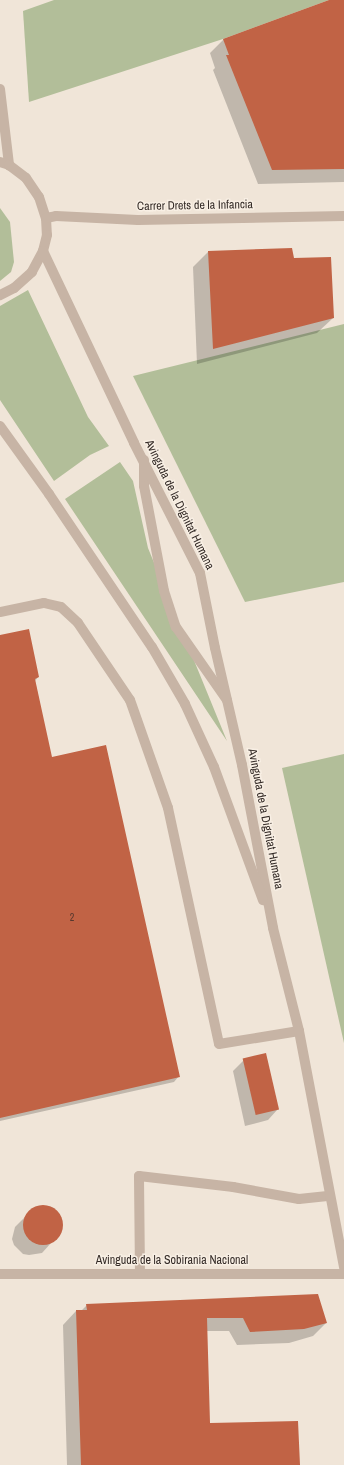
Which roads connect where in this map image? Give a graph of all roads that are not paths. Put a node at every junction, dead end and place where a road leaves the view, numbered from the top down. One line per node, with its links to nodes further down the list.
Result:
1 (0, 89): 2 (street)
2 (4, 163): 4 (street)
3 (344, 216): 4 (street, Carrer Drets de la Infancia)
4 (46, 218): 5 (street)
5 (43, 251): 6 (street); 8 (street, Avinguda de la Dignitat Humana)
6 (0, 295)
7 (0, 426): 11 (street, Avinguda de la Dignitat Humana)
8 (144, 460): 10 (street, Avinguda de la Dignitat Humana); 10 (street)
9 (0, 612): 12 (street)
10 (228, 702): 11 (street, Avinguda de la Dignitat Humana)
11 (273, 928): 12 (street, Avinguda de la Dignitat Humana)
12 (299, 1031): 13 (street, Avinguda de la Dignitat Humana)
13 (330, 1196): 14 (street, Avinguda de la Dignitat Humana); 16 (street)
14 (344, 1268)
15 (0, 1274): 16 (street, Avinguda de la Sobirania Nacional)
16 (140, 1274): 17 (street, Avinguda de la Sobirania Nacional)
17 (344, 1274)

